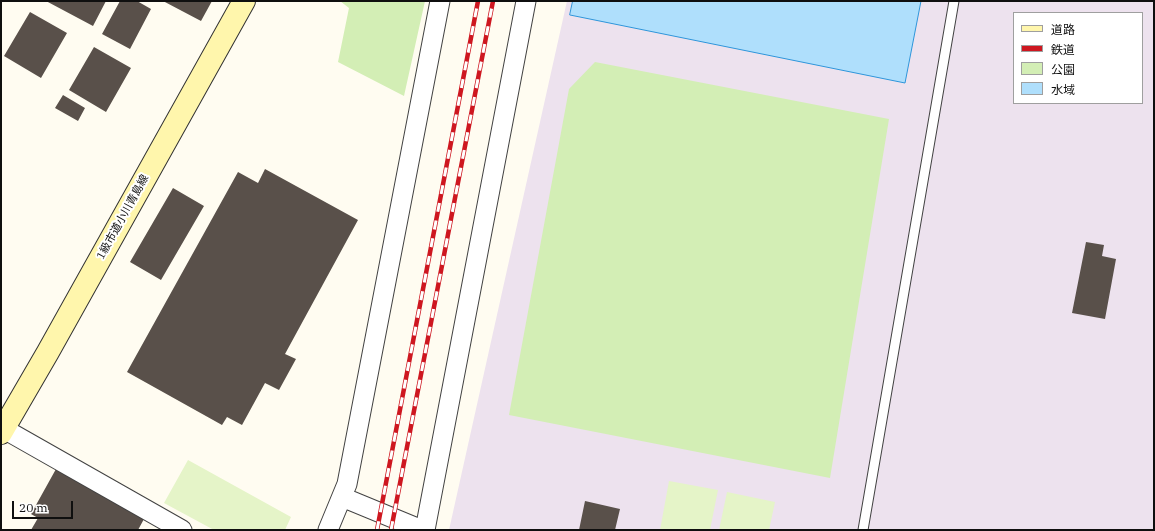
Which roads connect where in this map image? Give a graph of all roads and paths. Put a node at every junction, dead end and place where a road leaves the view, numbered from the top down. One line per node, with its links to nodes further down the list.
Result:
1 (244, 1): 5 (street, 1級市道小川青島線)
2 (440, 1): 6 (street)
3 (526, 1): 9 (street)
4 (954, 1): 10 (lane)
5 (2, 431): 7 (street)
6 (342, 497): 8 (street); 9 (street)
7 (182, 530)
8 (328, 530)
9 (423, 530)
10 (863, 530)

